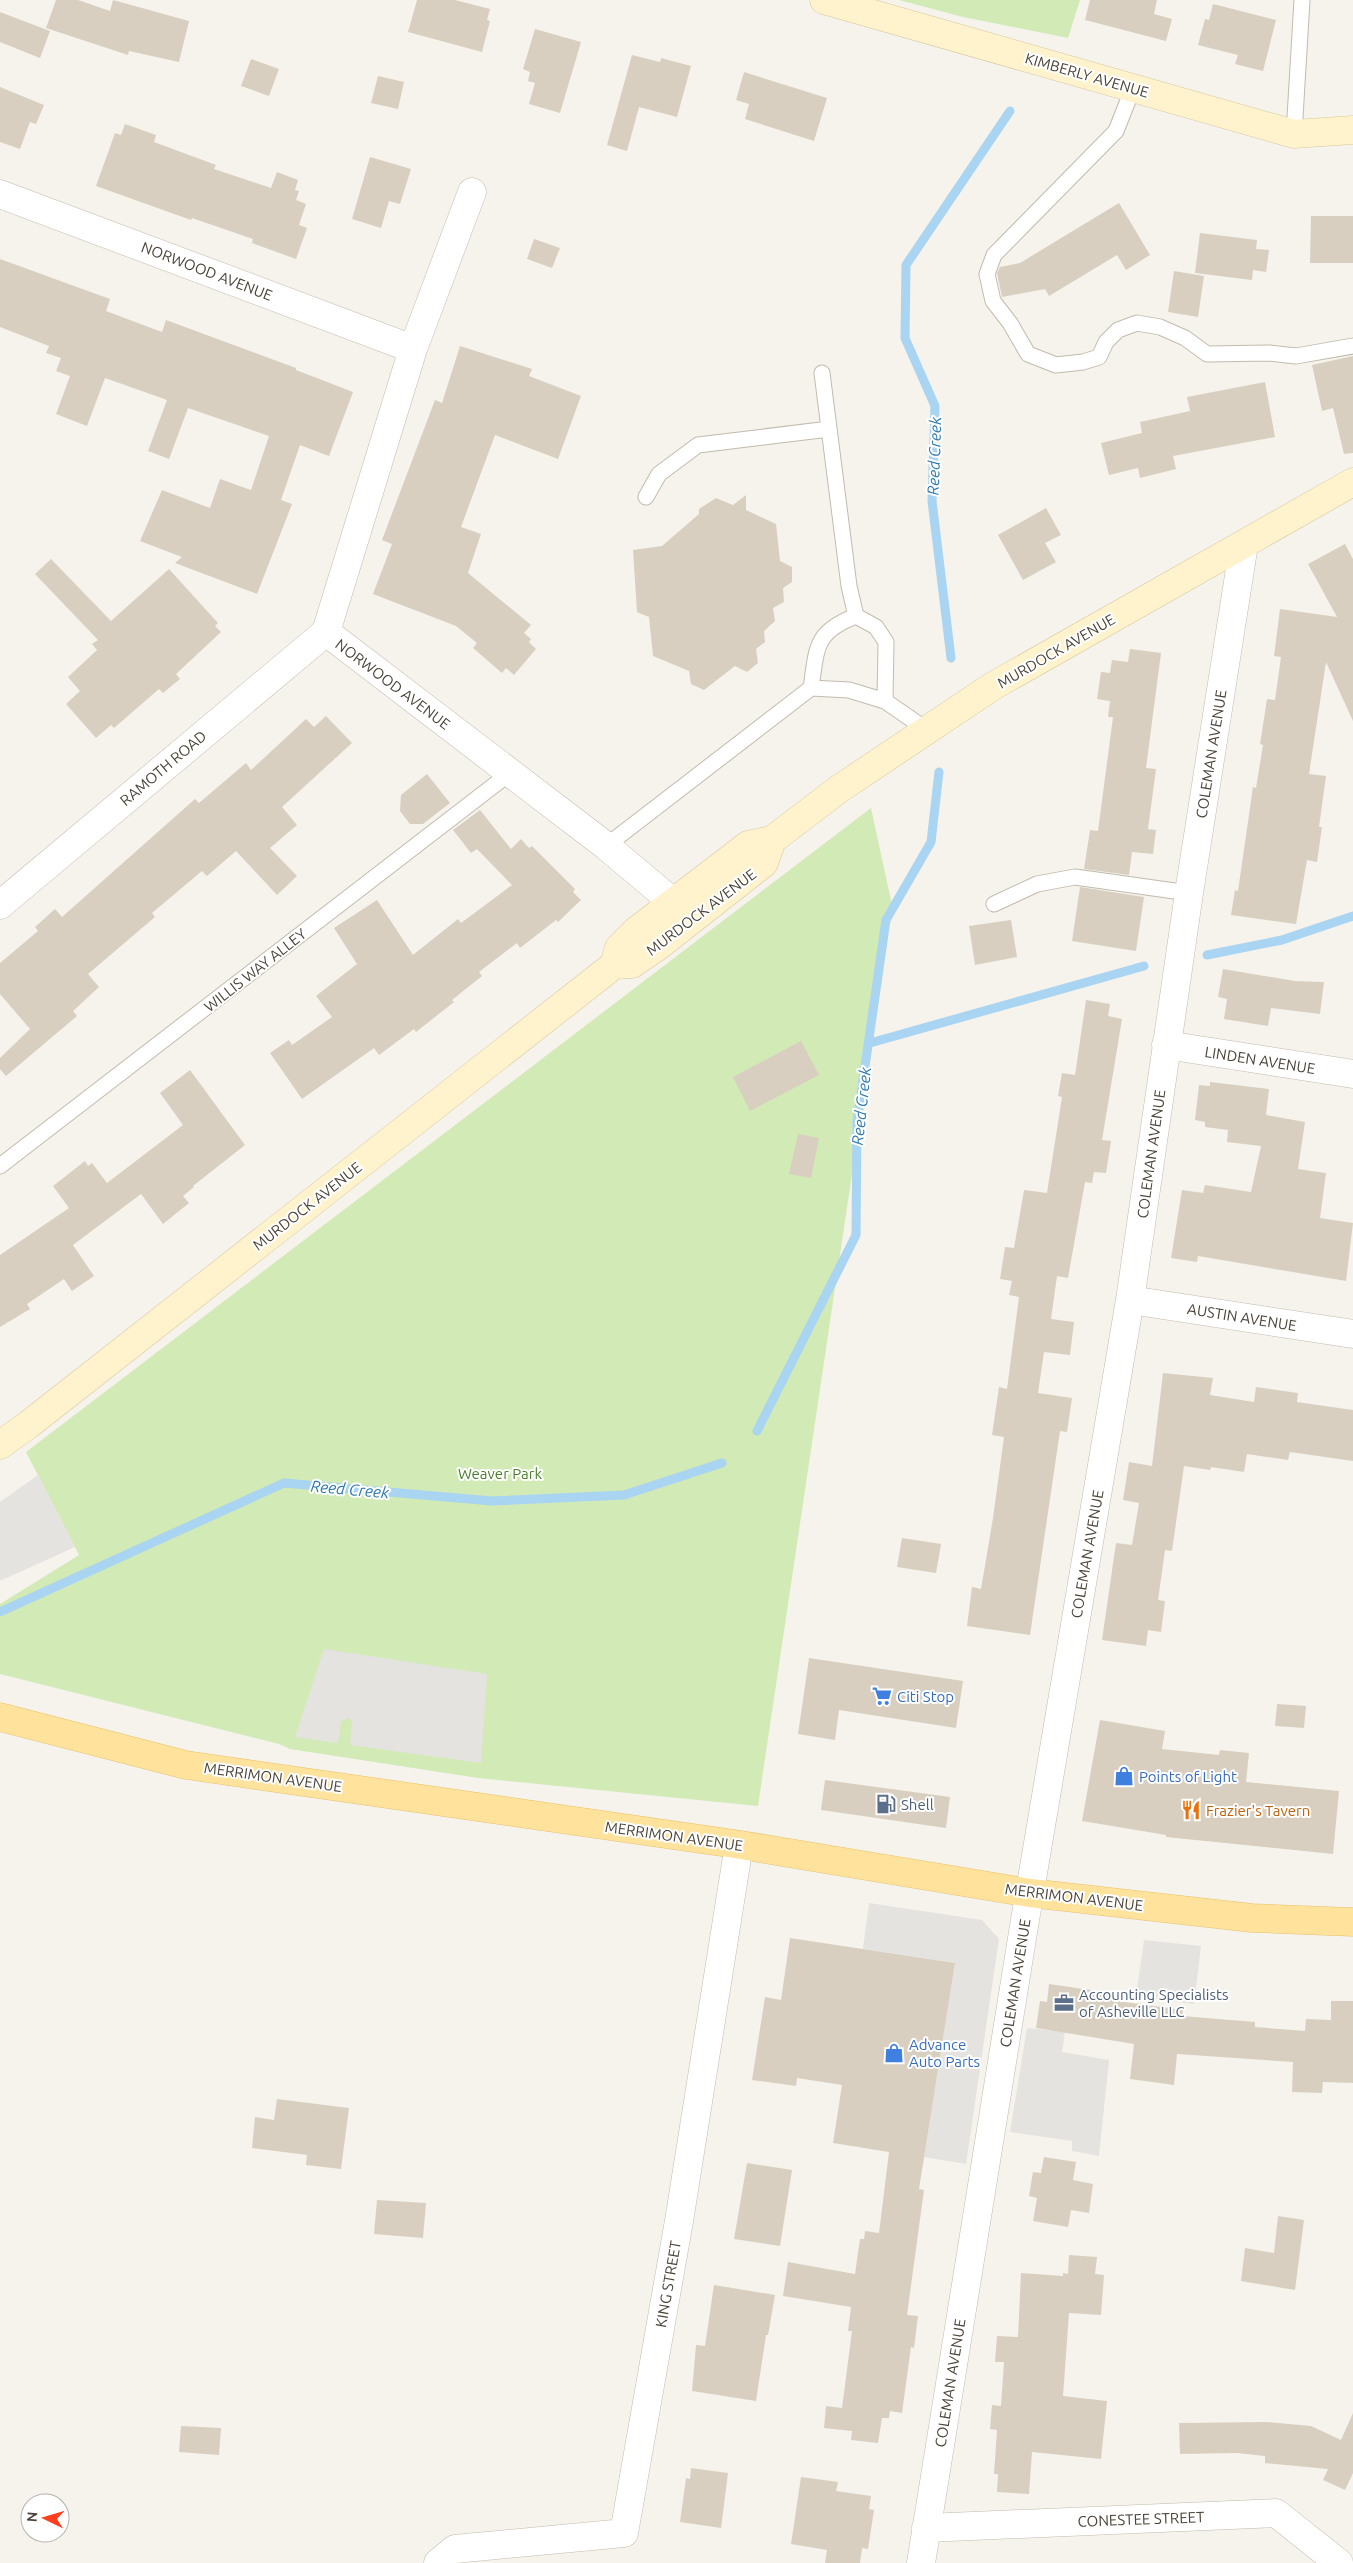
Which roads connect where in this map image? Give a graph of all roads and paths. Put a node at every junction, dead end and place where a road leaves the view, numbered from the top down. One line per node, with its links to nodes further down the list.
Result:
1 (824, 0): 3 (street, KIMBERLY AVENUE)
2 (1302, 0): 5 (lane)
3 (1133, 88): 5 (street, KIMBERLY AVENUE); 8 (lane)
4 (1353, 130): 5 (street, KIMBERLY AVENUE)
5 (1294, 134)
6 (472, 192): 9 (street, NORWOOD AVENUE)
7 (0, 194): 9 (street, NORWOOD AVENUE)
8 (1353, 346)
9 (413, 349): 16 (street, NORWOOD AVENUE)
10 (822, 373): 11 (lane)
11 (829, 429): 13 (lane); 15 (lane)
12 (1353, 482): 14 (street, MURDOCK AVENUE)
13 (646, 497)
14 (1244, 544): 19 (street, MURDOCK AVENUE); 22 (street, COLEMAN AVENUE)
15 (856, 616): 17 (lane); 18 (lane)
16 (326, 632): 20 (street, NORWOOD AVENUE); 23 (street, RAMOTH ROAD)
17 (810, 688): 18 (lane); 21 (lane)
18 (885, 701): 19 (lane)
19 (927, 730): 25 (street, MURDOCK AVENUE)
20 (510, 773): 21 (street, NORWOOD AVENUE); 28 (lane, WILLIS WAY ALLEY)
21 (606, 846): 25 (street, NORWOOD AVENUE)
22 (1189, 893): 24 (lane); 26 (street, COLEMAN AVENUE)
23 (0, 904)
24 (994, 904)
25 (680, 914): 31 (street, MURDOCK AVENUE)
26 (1166, 1045): 27 (street, LINDEN AVENUE); 29 (street, COLEMAN AVENUE)
27 (1353, 1074)
28 (0, 1166)
29 (1130, 1300): 30 (street, AUSTIN AVENUE); 34 (street, COLEMAN AVENUE)
30 (1353, 1334)
31 (0, 1445)
32 (0, 1717): 33 (main road, MERRIMON AVENUE)
33 (740, 1845): 34 (main road, MERRIMON AVENUE); 37 (street, KING STREET)
34 (1030, 1893): 35 (main road, MERRIMON AVENUE); 36 (street, COLEMAN AVENUE)
35 (1353, 1922)
36 (926, 2528): 38 (street, COLEMAN AVENUE); 39 (street, CONESTEE STREET)
37 (438, 2563)
38 (921, 2563)
39 (1339, 2563)

